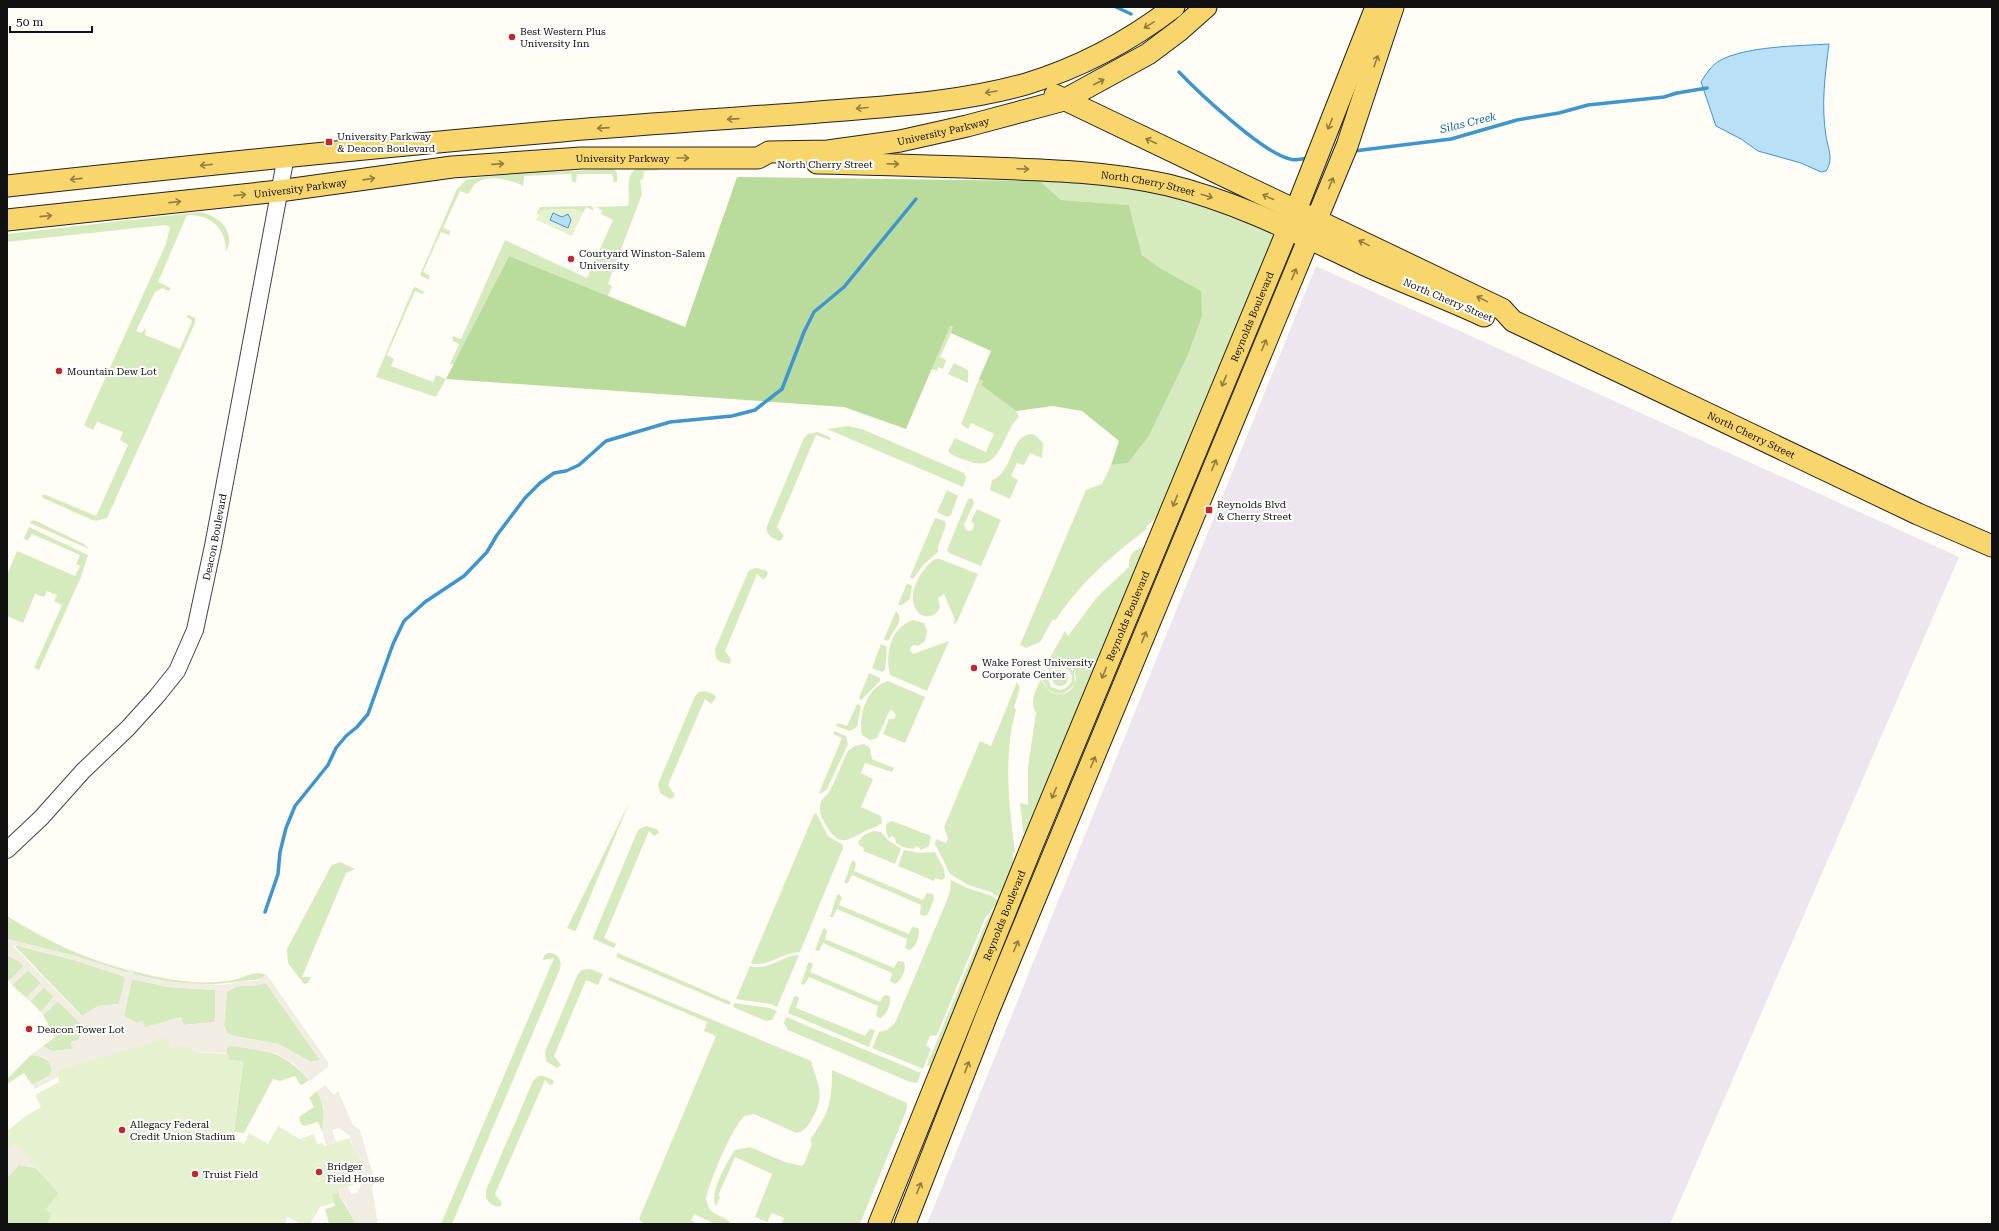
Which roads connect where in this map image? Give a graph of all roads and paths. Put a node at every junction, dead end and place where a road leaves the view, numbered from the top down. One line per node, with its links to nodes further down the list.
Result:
1 (1174, 7): 5 (main road, one-way to 5)
2 (1206, 7): 6 (main road, University Parkway, one-way to 2)
3 (1376, 7): 11 (main road, Reynolds Boulevard, one-way to 11)
4 (1393, 7): 14 (main road, one-way to 4)
5 (1029, 83): 6 (main road, North Cherry Street); 7 (main road, one-way to 7)
6 (1064, 100): 8 (main road, University Parkway); 11 (main road, North Cherry Street, one-way to 6)
7 (286, 156): 9 (main road, one-way to 9); 10 (street, Deacon Boulevard)
8 (758, 158): 10 (main road, University Parkway, one-way to 8); 13 (main road, North Cherry Street, one-way to 13)
9 (7, 186)
10 (280, 191): 12 (main road, University Parkway, one-way to 10); 16 (street, Deacon Boulevard)
11 (1296, 210): 13 (main road, Reynolds Boulevard); 14 (main road, North Cherry Street)
12 (7, 220)
13 (1288, 228): 14 (main road, North Cherry Street); 17 (main road, Reynolds Boulevard, one-way to 17)
14 (1312, 229): 15 (main road, North Cherry Street); 18 (main road, one-way to 14)
15 (1992, 546)
16 (7, 850)
17 (879, 1224)
18 (905, 1224)

